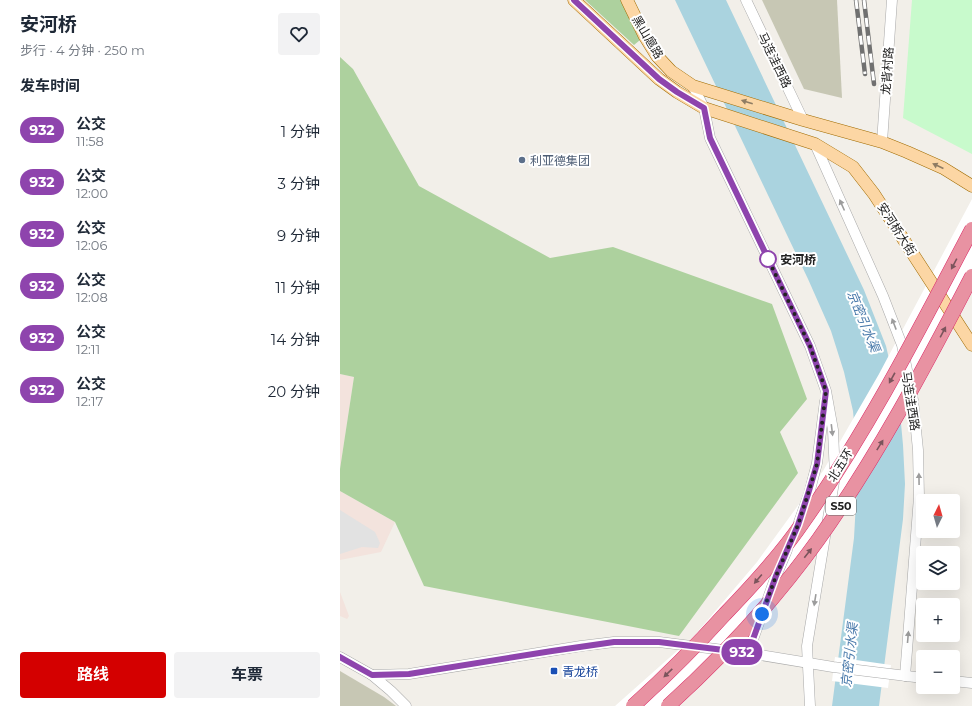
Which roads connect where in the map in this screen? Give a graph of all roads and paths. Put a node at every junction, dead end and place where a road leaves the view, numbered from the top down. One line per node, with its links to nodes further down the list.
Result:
1 (574, 0): 6 (main road, 黑山扈路)
2 (627, 0): 5 (main road, 黑山扈路)
3 (746, 0): 7 (street, 马连洼西路)
4 (892, 0): 9 (street, 龙背村路)
5 (693, 86): 6 (street); 7 (main road, 黑山扈路, one-way to 5)
6 (704, 108): 8 (main road, 黑山扈路); 15 (street)
7 (803, 120): 9 (main road)
8 (798, 138): 10 (main road, 安河桥大街)
9 (882, 142): 11 (main road, one-way to 9)
10 (814, 144): 14 (main road, 安河桥大街); 20 (street, 马连洼西路, one-way to 10)
11 (972, 186)
12 (972, 230): 25 (highway, 北五环 / S50, one-way to 25, bridge)
13 (972, 276): 26 (highway, 北五环 / S50, one-way to 13, bridge)
14 (972, 345)
15 (826, 391): 16 (street); 18 (street, one-way to 18)
16 (748, 653): 18 (street); 19 (street)
17 (340, 657): 19 (street)
18 (808, 663): 20 (street); 27 (street)
19 (372, 675): 24 (street)
20 (905, 676): 21 (street)
21 (916, 677)
22 (960, 681): 23 (street)
23 (972, 683)
24 (406, 706)
25 (633, 706)
26 (668, 706)
27 (810, 706)

